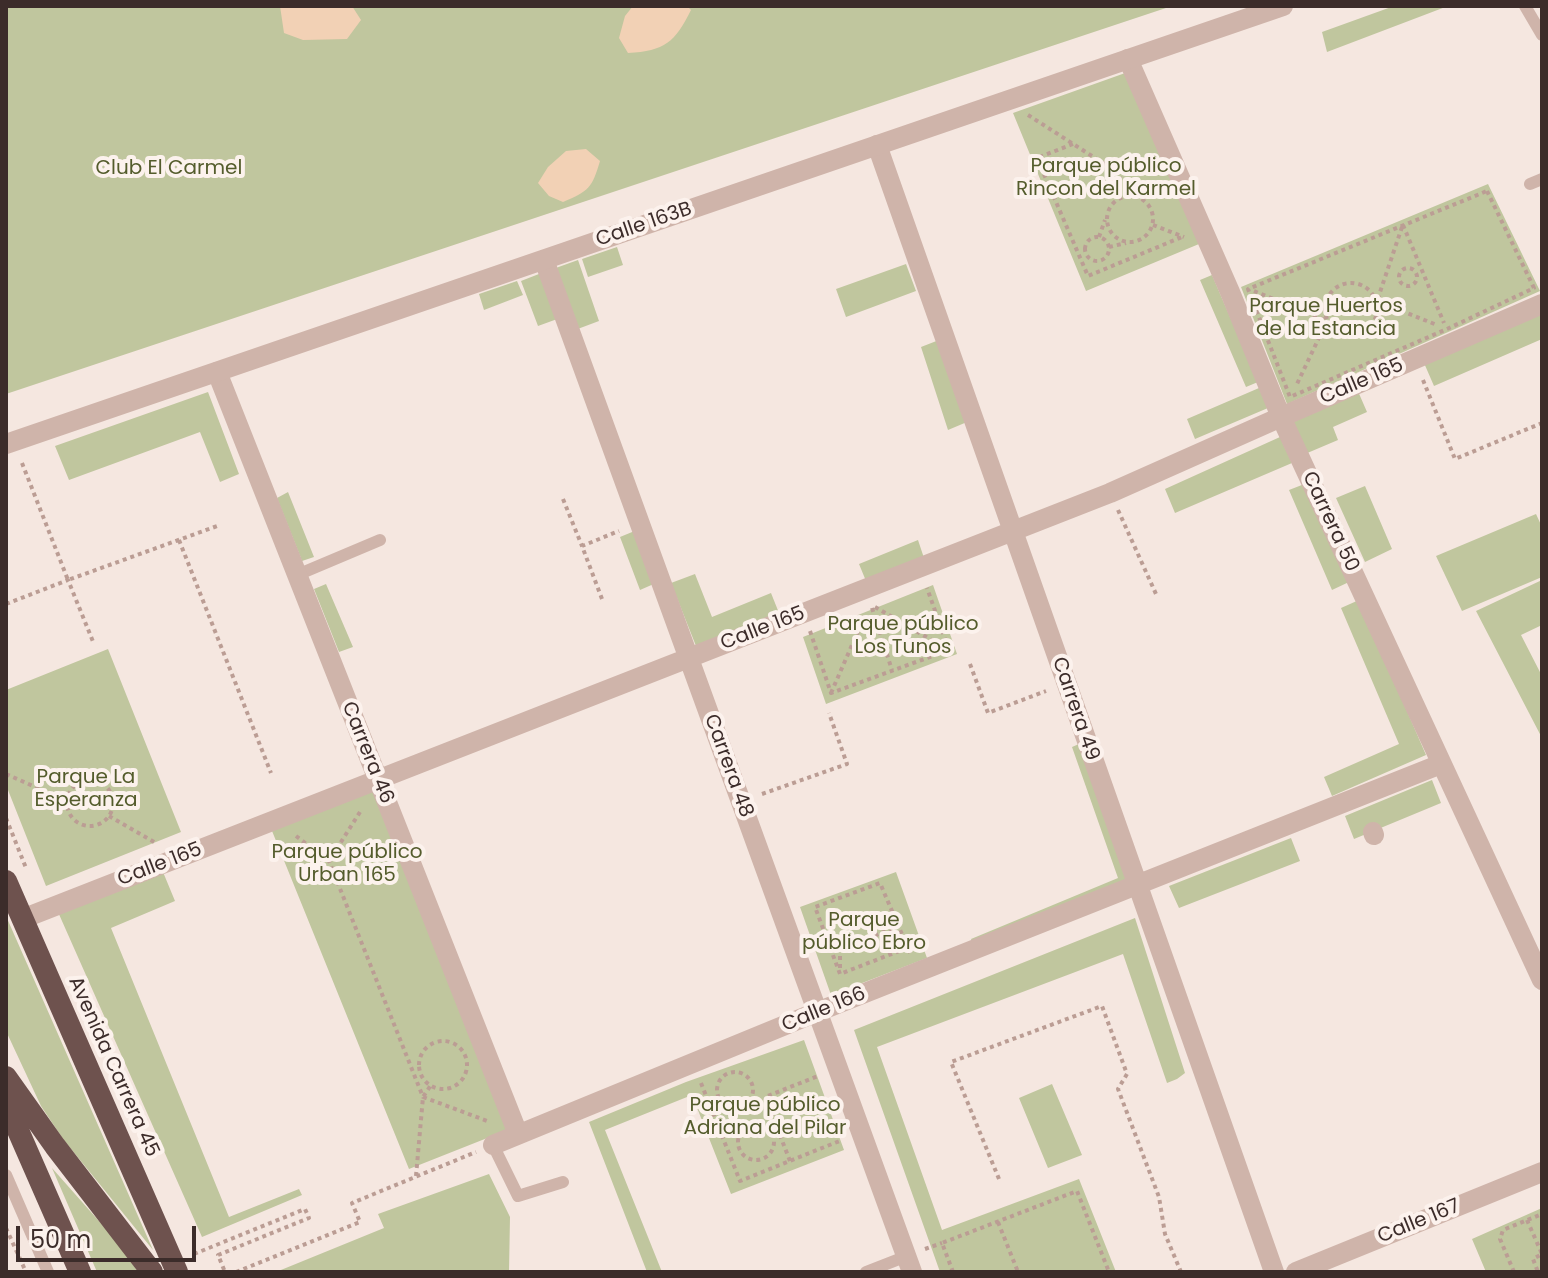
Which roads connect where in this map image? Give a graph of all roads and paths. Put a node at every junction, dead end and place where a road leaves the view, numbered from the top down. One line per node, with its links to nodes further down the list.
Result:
1 (1283, 6): 4 (street, Calle 163B)
2 (1525, 6): 3 (lane)
3 (1542, 35)
4 (1128, 59): 7 (street, Calle 163B); 20 (street, Carrera 50)
5 (1039, 109): 6 (path)
6 (1073, 144): 8 (path); 12 (path)
7 (877, 145): 16 (street, Calle 163B); 34 (street, Carrera 49)
8 (1120, 198): 9 (path); 13 (path)
9 (1107, 216): 11 (path); 13 (path)
10 (1403, 225): 15 (path); 20 (path); 21 (path); 24 (path)
11 (1099, 237): 14 (path); 14 (path)
12 (1182, 237)
13 (1129, 242): 14 (path)
14 (1109, 247)
15 (1417, 259): 17 (path); 19 (path)
16 (544, 260): 26 (street, Calle 163B); 32 (street, Carrera 48)
17 (1412, 269): 18 (path); 18 (path)
18 (1417, 279): 19 (path)
19 (1427, 282): 24 (path)
20 (1239, 290): 23 (path); 27 (street, Carrera 50)
21 (1377, 301): 23 (path); 23 (path); 24 (path)
22 (1542, 304): 25 (street, Calle 165)
23 (1327, 321): 27 (path)
24 (1447, 329)
25 (1414, 359): 27 (street, Calle 165); 28 (path)
26 (217, 372): 29 (street, Calle 163B); 38 (street, Carrera 46)
27 (1281, 417): 30 (street, Calle 165); 54 (street, Carrera 50)
28 (1542, 423)
29 (10, 443): 39 (path)
30 (1110, 493): 34 (street, Calle 165); 41 (path)
31 (563, 499): 37 (path)
32 (640, 523): 37 (path); 48 (street, Carrera 48)
33 (220, 525): 35 (path)
34 (1013, 532): 48 (street, Calle 165); 51 (street, Carrera 49)
35 (179, 540): 39 (path); 55 (path)
36 (380, 540): 38 (lane)
37 (582, 546): 42 (path)
38 (297, 575): 57 (street, Carrera 46)
39 (68, 580): 44 (path); 46 (path)
40 (925, 582): 47 (path)
41 (1156, 594)
42 (602, 599)
43 (870, 603): 47 (path); 50 (path); 52 (path)
44 (6, 604)
45 (809, 628): 52 (path)
46 (94, 644)
47 (949, 650): 50 (path)
48 (689, 659): 57 (street, Calle 165); 59 (street, Carrera 48)
49 (970, 664): 51 (path)
50 (892, 670): 52 (path)
51 (1067, 683): 65 (street, Carrera 49)
52 (831, 693)
53 (829, 713): 59 (path)
54 (1441, 764): 65 (street, Calle 166); 69 (street, Carrera 50)
55 (271, 773)
56 (6, 774): 58 (path)
57 (378, 780): 61 (street, Calle 165); 63 (path); 81 (street, Carrera 46)
58 (67, 801): 60 (path); 60 (path)
59 (741, 802): 70 (street, Carrera 48)
60 (109, 816): 62 (path)
61 (275, 820): 62 (street, Calle 165); 63 (path)
62 (180, 857): 66 (street, Calle 165)
63 (329, 861): 76 (path)
64 (6, 881): 66 (highway, Avenida Carrera 45)
65 (1137, 885): 70 (street, Calle 166); 108 (street, Carrera 49)
66 (22, 919): 100 (highway, Avenida Carrera 45)
67 (907, 948): 68 (path); 68 (path); 68 (path)
68 (840, 974)
69 (1542, 980)
70 (817, 1012): 81 (street, Calle 166); 95 (street, Carrera 48)
71 (696, 1071): 84 (path)
72 (824, 1074): 77 (path)
73 (6, 1077): 99 (highway)
74 (431, 1085): 74 (path); 76 (path)
75 (753, 1089): 75 (path); 77 (path)
76 (423, 1097): 81 (path); 87 (path)
77 (765, 1097): 79 (path)
78 (6, 1103): 98 (highway)
79 (772, 1114): 80 (path); 84 (path)
80 (761, 1124): 80 (path)
81 (518, 1134): 83 (street, Calle 166)
82 (849, 1136): 84 (path)
83 (493, 1145): 87 (path); 89 (lane)
84 (790, 1161)
85 (1542, 1172): 109 (street, Calle 167)
86 (6, 1175): 97 (lane)
87 (416, 1177): 102 (path)
88 (999, 1179): 107 (path)
89 (563, 1182)
90 (1542, 1214): 91 (path)
91 (1527, 1220): 110 (path); 111 (path)
92 (998, 1221): 104 (path); 105 (path); 106 (path)
93 (6, 1228): 96 (path)
94 (193, 1255): 101 (path)
95 (910, 1264): 103 (lane)
96 (26, 1272)
97 (48, 1272)
98 (80, 1272)
99 (152, 1272)
100 (177, 1272)
101 (225, 1272)
102 (236, 1272)
103 (866, 1272)
104 (953, 1272)
105 (1018, 1272)
106 (1109, 1272)
107 (1181, 1272)
108 (1274, 1272)
109 (1296, 1272)
110 (1514, 1272)
111 (1538, 1272)

